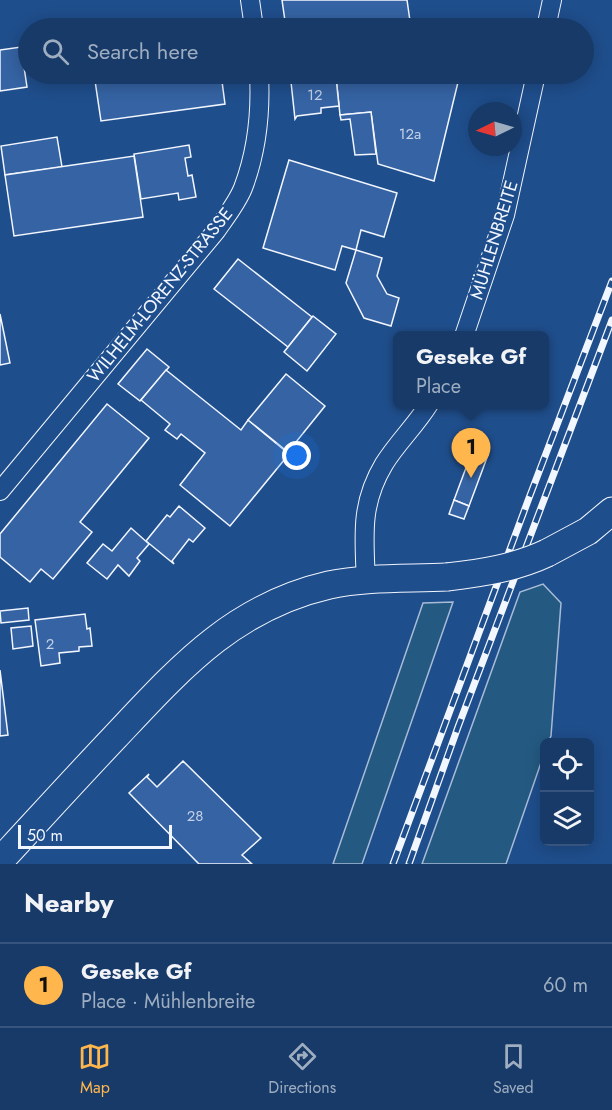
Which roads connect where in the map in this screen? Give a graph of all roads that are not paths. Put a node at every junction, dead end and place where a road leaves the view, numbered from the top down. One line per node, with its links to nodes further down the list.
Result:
1 (250, 0): 3 (street)
2 (552, 0): 4 (street)
3 (253, 18)
4 (548, 18)
5 (259, 84): 9 (street, WILHELM-LORENZ-STRASSE)
6 (534, 84): 7 (street, MÜHLENBREITE)
7 (466, 331)
8 (426, 409): 11 (street)
9 (0, 490)
10 (612, 511): 11 (main road, bridge)
11 (366, 581): 12 (main road)
12 (0, 861)

